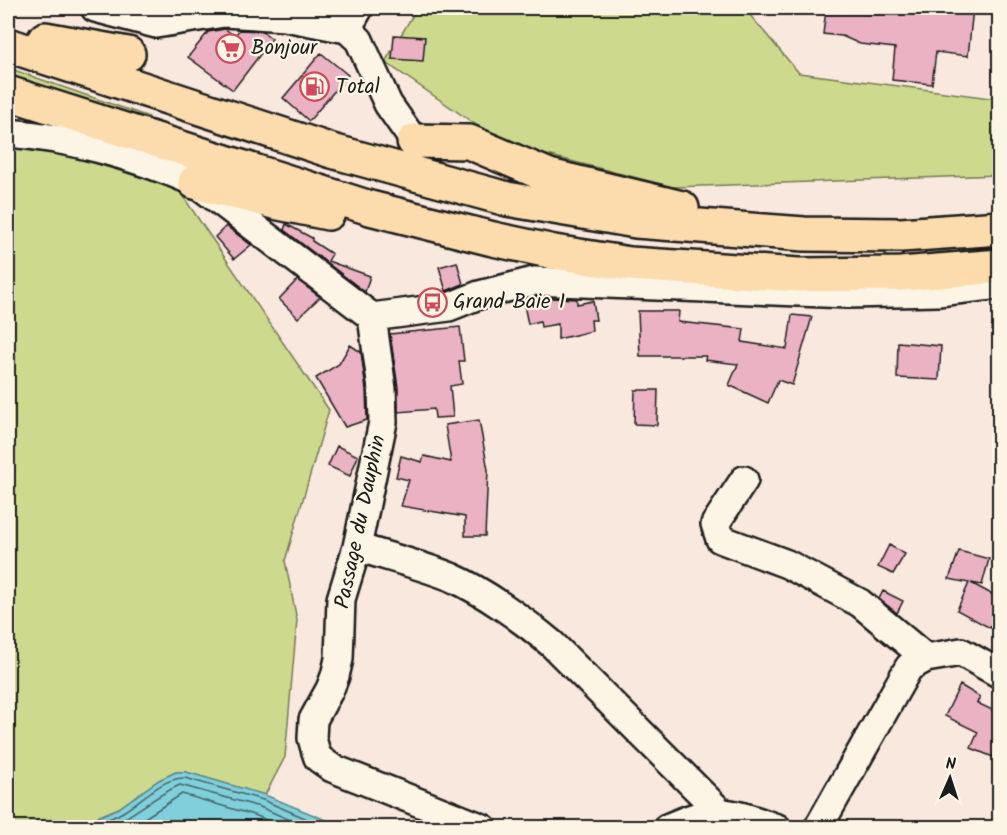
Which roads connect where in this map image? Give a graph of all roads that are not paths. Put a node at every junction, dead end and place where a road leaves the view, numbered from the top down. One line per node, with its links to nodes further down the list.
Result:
1 (95, 8): 2 (street)
2 (163, 16): 3 (street); 6 (street)
3 (353, 18): 9 (street)
4 (8, 31): 6 (highway)
5 (8, 45): 13 (highway)
6 (128, 54)
7 (8, 93): 11 (highway)
8 (8, 133): 10 (street)
9 (414, 141): 13 (highway)
10 (195, 182): 11 (highway); 16 (street)
11 (370, 208): 14 (highway)
12 (999, 228): 13 (highway)
13 (804, 234)
14 (999, 266)
15 (999, 285): 16 (street)
16 (372, 317): 18 (street, Passage du Dauphin)
17 (744, 480): 19 (street)
18 (357, 547): 21 (street); 22 (street, Passage du Dauphin)
19 (926, 658): 20 (street); 25 (street)
20 (999, 674)
21 (720, 812): 23 (street); 24 (street)
22 (483, 828)
23 (668, 828)
24 (777, 828)
25 (818, 828)

